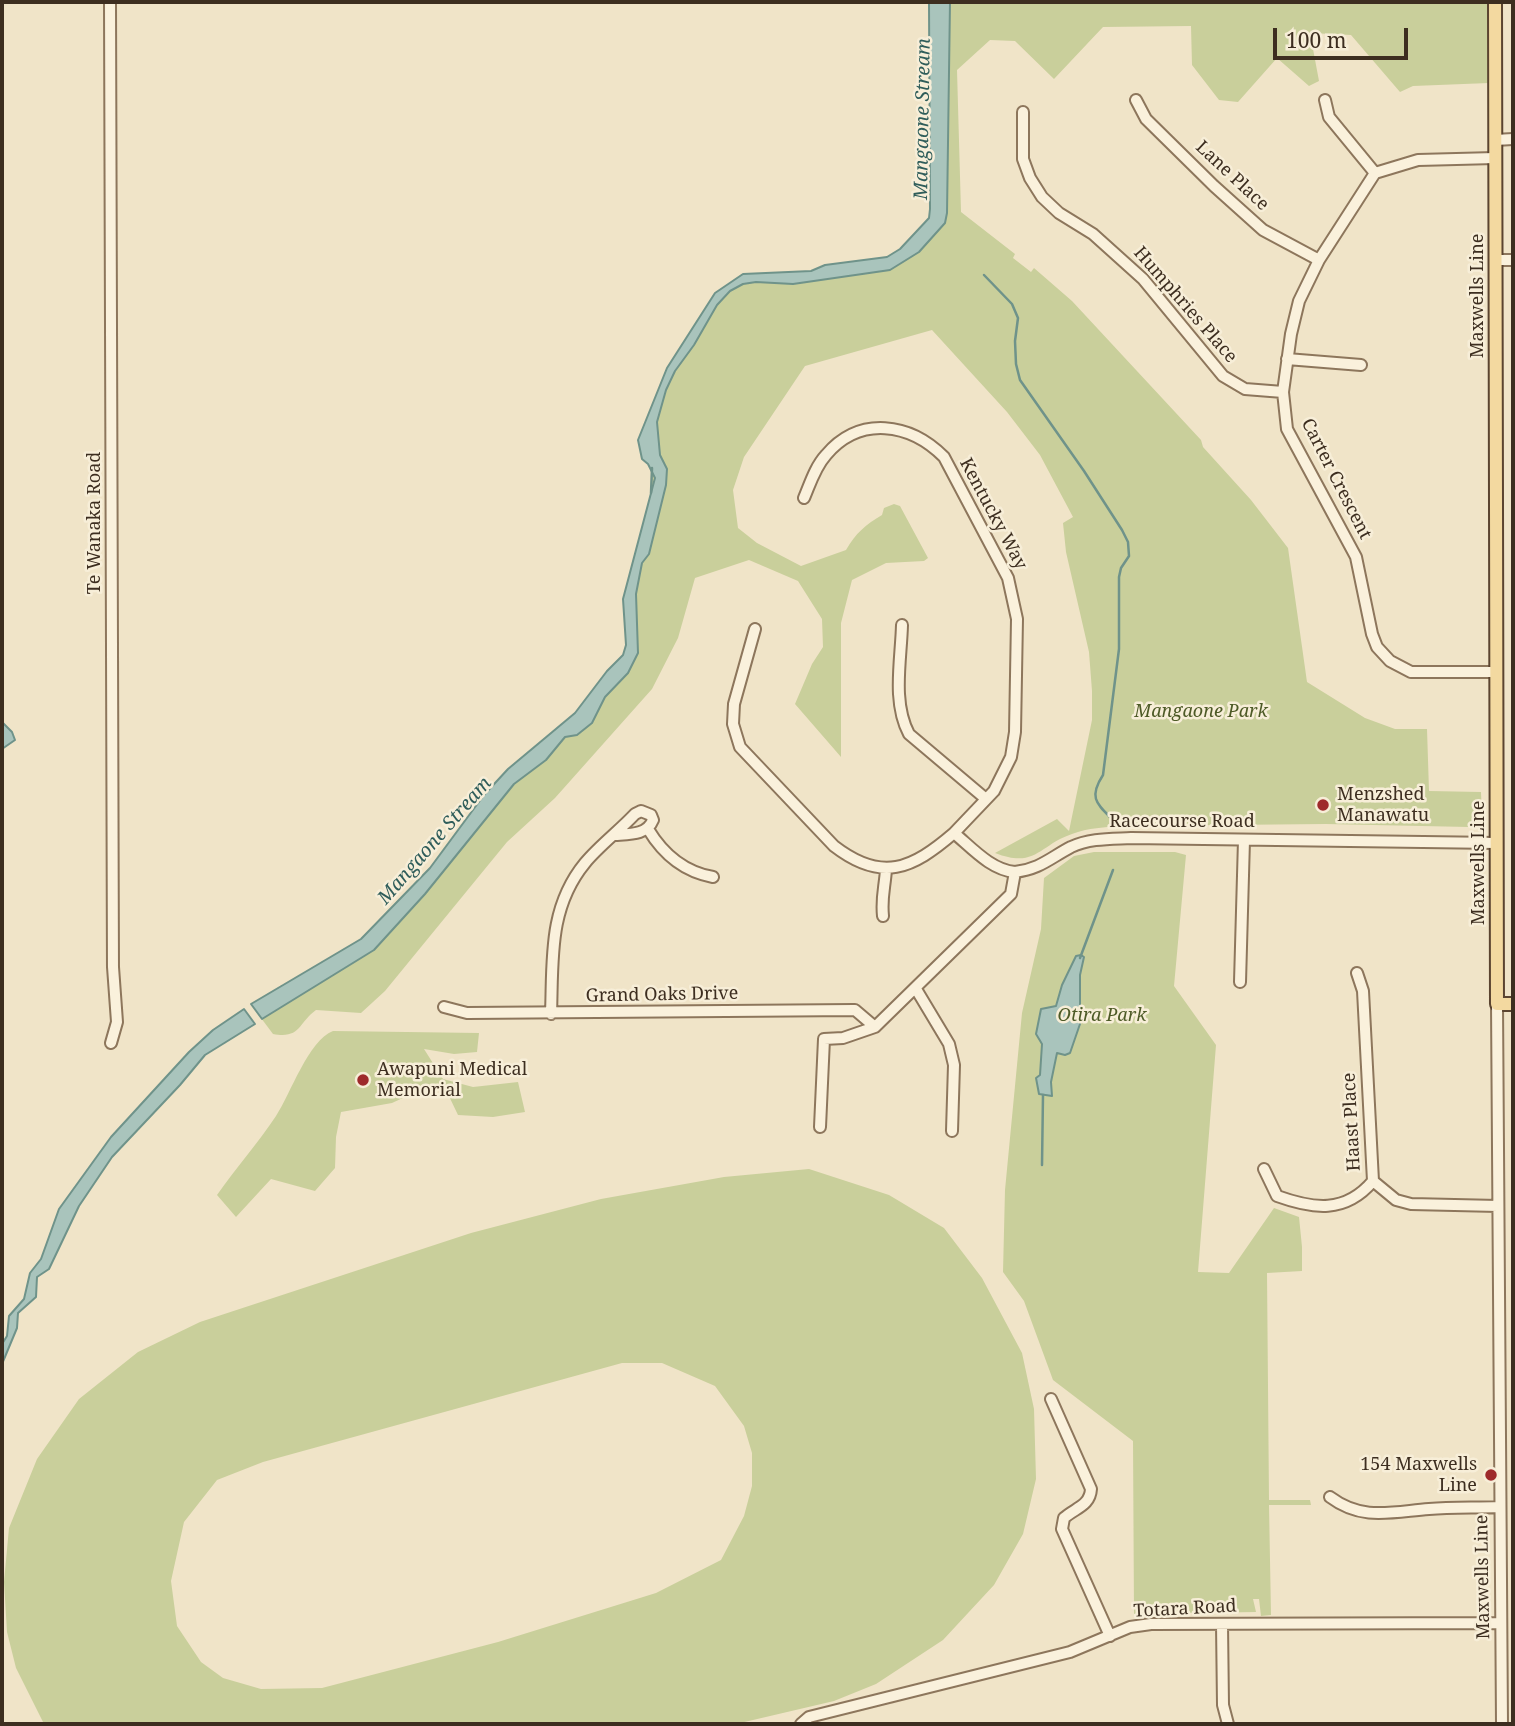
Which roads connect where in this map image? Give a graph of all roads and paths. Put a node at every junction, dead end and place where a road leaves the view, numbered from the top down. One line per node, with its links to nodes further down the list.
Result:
1 (110, 2): 38 (street, Te Wanaka Road)
2 (1495, 2): 7 (main road, Maxwells Line)
3 (1136, 100): 10 (street, Lane Place)
4 (1325, 100): 9 (street)
5 (1023, 112): 15 (street, Humphries Place)
6 (1513, 139): 7 (street)
7 (1495, 140): 8 (main road, Maxwells Line)
8 (1495, 158): 9 (street); 11 (main road, Maxwells Line)
9 (1375, 173): 10 (street, Carter Crescent)
10 (1319, 260): 13 (street, Carter Crescent)
11 (1496, 260): 12 (street); 19 (main road, Maxwells Line)
12 (1513, 260)
13 (1287, 359): 14 (street); 15 (street, Carter Crescent)
14 (1361, 365)
15 (1283, 392): 19 (street, Carter Crescent)
16 (804, 498): 20 (street, Kentucky Way)
17 (902, 625): 20 (street)
18 (755, 629): 26 (street)
19 (1495, 671): 25 (main road, Maxwells Line)
20 (986, 799): 22 (street, Kentucky Way)
21 (648, 829): 23 (street); 23 (street); 28 (street)
22 (954, 833): 26 (street, Kentucky Way); 27 (street)
23 (615, 835): 36 (street)
24 (1244, 840): 25 (street, Racecourse Road); 27 (street, Racecourse Road); 31 (street)
25 (1496, 843): 33 (main road, Maxwells Line)
26 (886, 869): 29 (street)
27 (1015, 872): 32 (street)
28 (713, 877)
29 (883, 916)
30 (1357, 972): 42 (street, Haast Place)
31 (1240, 982)
32 (916, 989): 37 (street); 40 (street)
33 (1497, 1004): 34 (main road); 43 (street, Maxwells Line)
34 (1513, 1004)
35 (444, 1007): 36 (street, Grand Oaks Drive)
36 (551, 1014): 37 (street, Grand Oaks Drive)
37 (875, 1027): 39 (street)
38 (111, 1043)
39 (820, 1127)
40 (952, 1131)
41 (1264, 1169): 42 (street)
42 (1373, 1181): 43 (street, Haast Place)
43 (1498, 1206): 45 (street, Maxwells Line)
44 (1051, 1399): 53 (street)
45 (1499, 1430): 46 (street); 48 (street, Maxwells Line)
46 (1512, 1430)
47 (1330, 1497): 48 (street)
48 (1499, 1507): 49 (street, Maxwells Line)
49 (1501, 1579): 50 (street); 51 (street, Maxwells Line)
50 (1513, 1579)
51 (1501, 1623): 52 (street, Totara Road); 56 (street, Maxwells Line)
52 (1222, 1624): 53 (street, Totara Road); 55 (street)
53 (1110, 1636): 54 (street, Totara Road)
54 (801, 1724)
55 (1228, 1724)
56 (1502, 1724)

